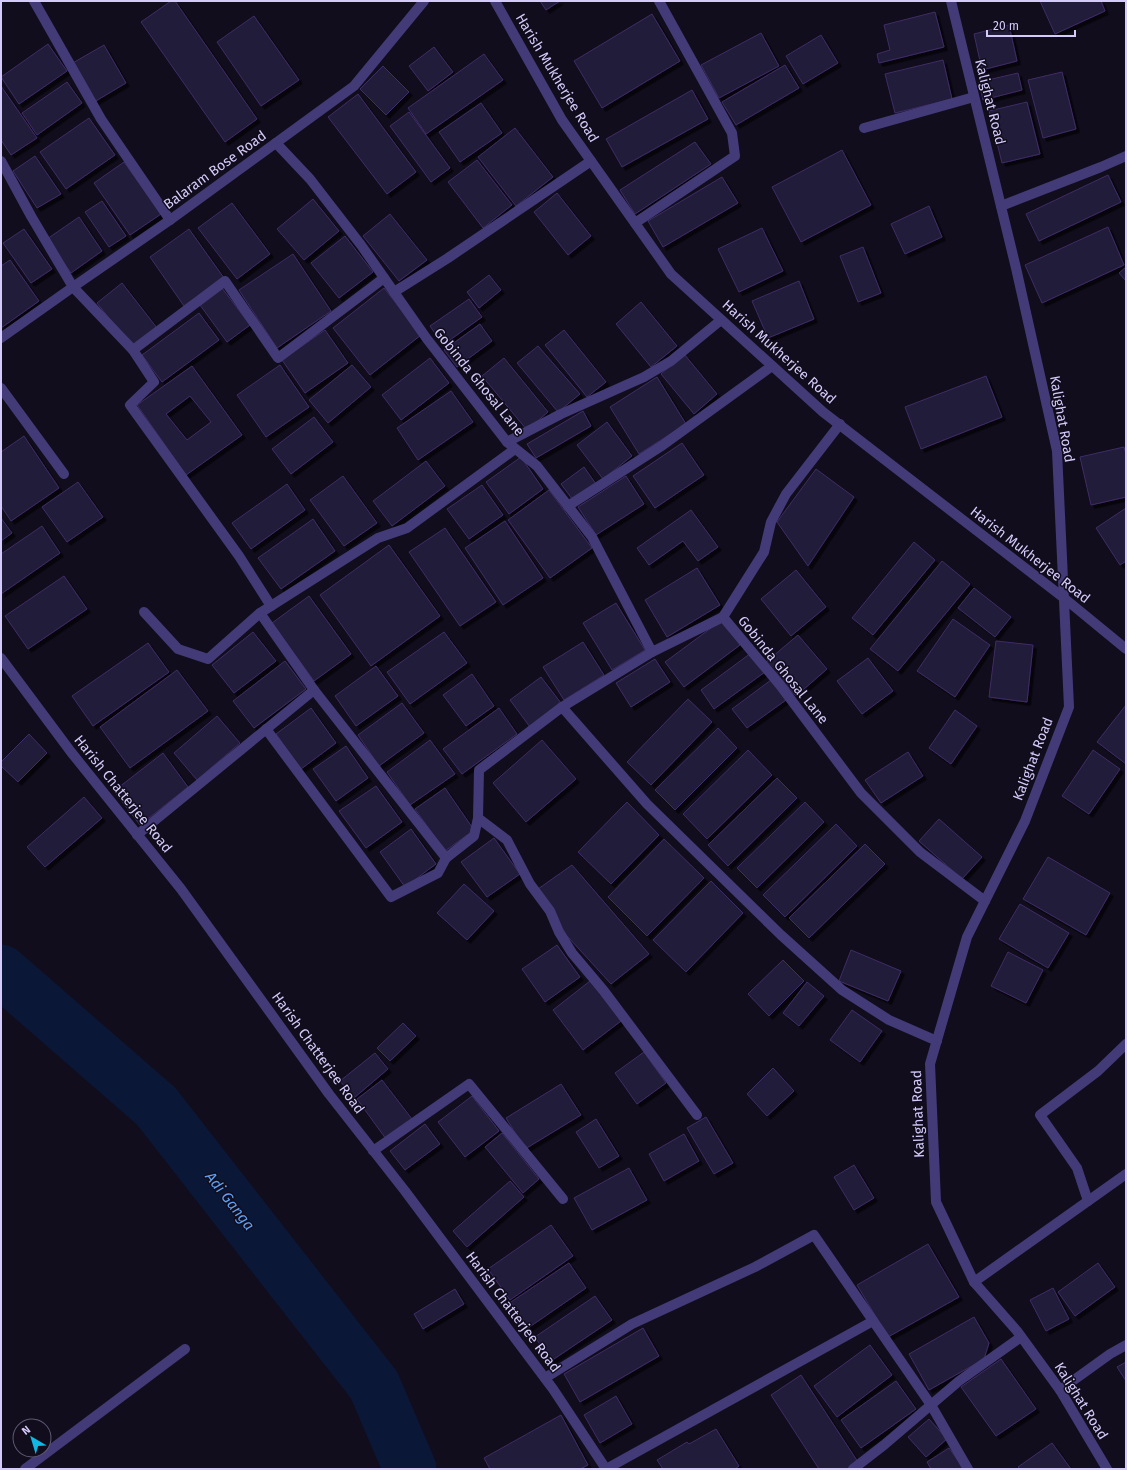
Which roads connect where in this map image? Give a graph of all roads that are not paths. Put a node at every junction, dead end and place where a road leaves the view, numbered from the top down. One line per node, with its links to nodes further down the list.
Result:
1 (34, 1): 13 (street)
2 (424, 1): 8 (street, Balaram Bose Road)
3 (495, 1): 11 (street, Harish Mukherjee Road)
4 (659, 1): 14 (street)
5 (951, 1): 6 (street, Kalighat Road)
6 (974, 97): 7 (street); 12 (street, Kalighat Road)
7 (864, 128)
8 (276, 143): 13 (street, Balaram Bose Road); 15 (street, Gobinda Ghosal Lane)
9 (1126, 156): 12 (street)
10 (1, 161): 16 (street)
11 (591, 161): 14 (street, Harish Mukherjee Road); 17 (street)
12 (1001, 206): 28 (street, Kalighat Road)
13 (170, 220): 16 (street, Balaram Bose Road)
14 (635, 224): 18 (street, Harish Mukherjee Road)
15 (384, 278): 17 (street, Gobinda Ghosal Lane); 20 (street)
16 (73, 287): 19 (street, Balaram Bose Road); 20 (street)
17 (394, 292): 24 (street, Gobinda Ghosal Lane)
18 (721, 320): 21 (street, Harish Mukherjee Road); 24 (street)
19 (1, 338)
20 (133, 350): 29 (street)
21 (772, 366): 23 (street, Harish Mukherjee Road); 27 (street)
22 (1, 388): 26 (street)
23 (840, 424): 28 (street, Harish Mukherjee Road); 32 (street)
24 (507, 442): 25 (street, Gobinda Ghosal Lane)
25 (515, 449): 27 (street, Gobinda Ghosal Lane); 29 (street)
26 (64, 474)
27 (568, 506): 34 (street, Gobinda Ghosal Lane)
28 (1064, 598): 33 (street, Harish Mukherjee Road); 42 (street, Kalighat Road)
29 (271, 606): 31 (street)
30 (144, 612): 31 (street)
31 (260, 614): 36 (street)
32 (723, 617): 34 (street, Gobinda Ghosal Lane); 42 (street, Gobinda Ghosal Lane)
33 (1126, 649)
34 (652, 652): 37 (street)
35 (1, 658): 40 (street, Harish Chatterjee Road)
36 (314, 690): 38 (street); 41 (street)
37 (562, 707): 39 (street); 43 (street)
38 (266, 729): 40 (street); 41 (street)
39 (478, 818): 41 (street); 45 (street)
40 (138, 835): 46 (street, Harish Chatterjee Road)
41 (446, 858)
42 (985, 901): 43 (street, Kalighat Road)
43 (937, 1041): 50 (street, Kalighat Road)
44 (1126, 1044): 49 (street)
45 (697, 1115)
46 (374, 1151): 48 (street); 55 (street, Harish Chatterjee Road)
47 (1126, 1174): 49 (street)
48 (563, 1199)
49 (1088, 1201): 50 (street)
50 (974, 1282): 52 (street, Kalighat Road)
51 (873, 1321): 55 (street); 57 (street); 59 (street)
52 (1021, 1337): 56 (street, Kalighat Road); 57 (street)
53 (1126, 1345): 56 (street)
54 (185, 1349): 58 (street)
55 (545, 1378): 59 (street, Harish Chatterjee Road)
56 (1060, 1390): 62 (street, Kalighat Road)
57 (931, 1405): 60 (street); 61 (street)
58 (24, 1469)
59 (606, 1469)
60 (852, 1469)
61 (968, 1469)
62 (1107, 1469)

